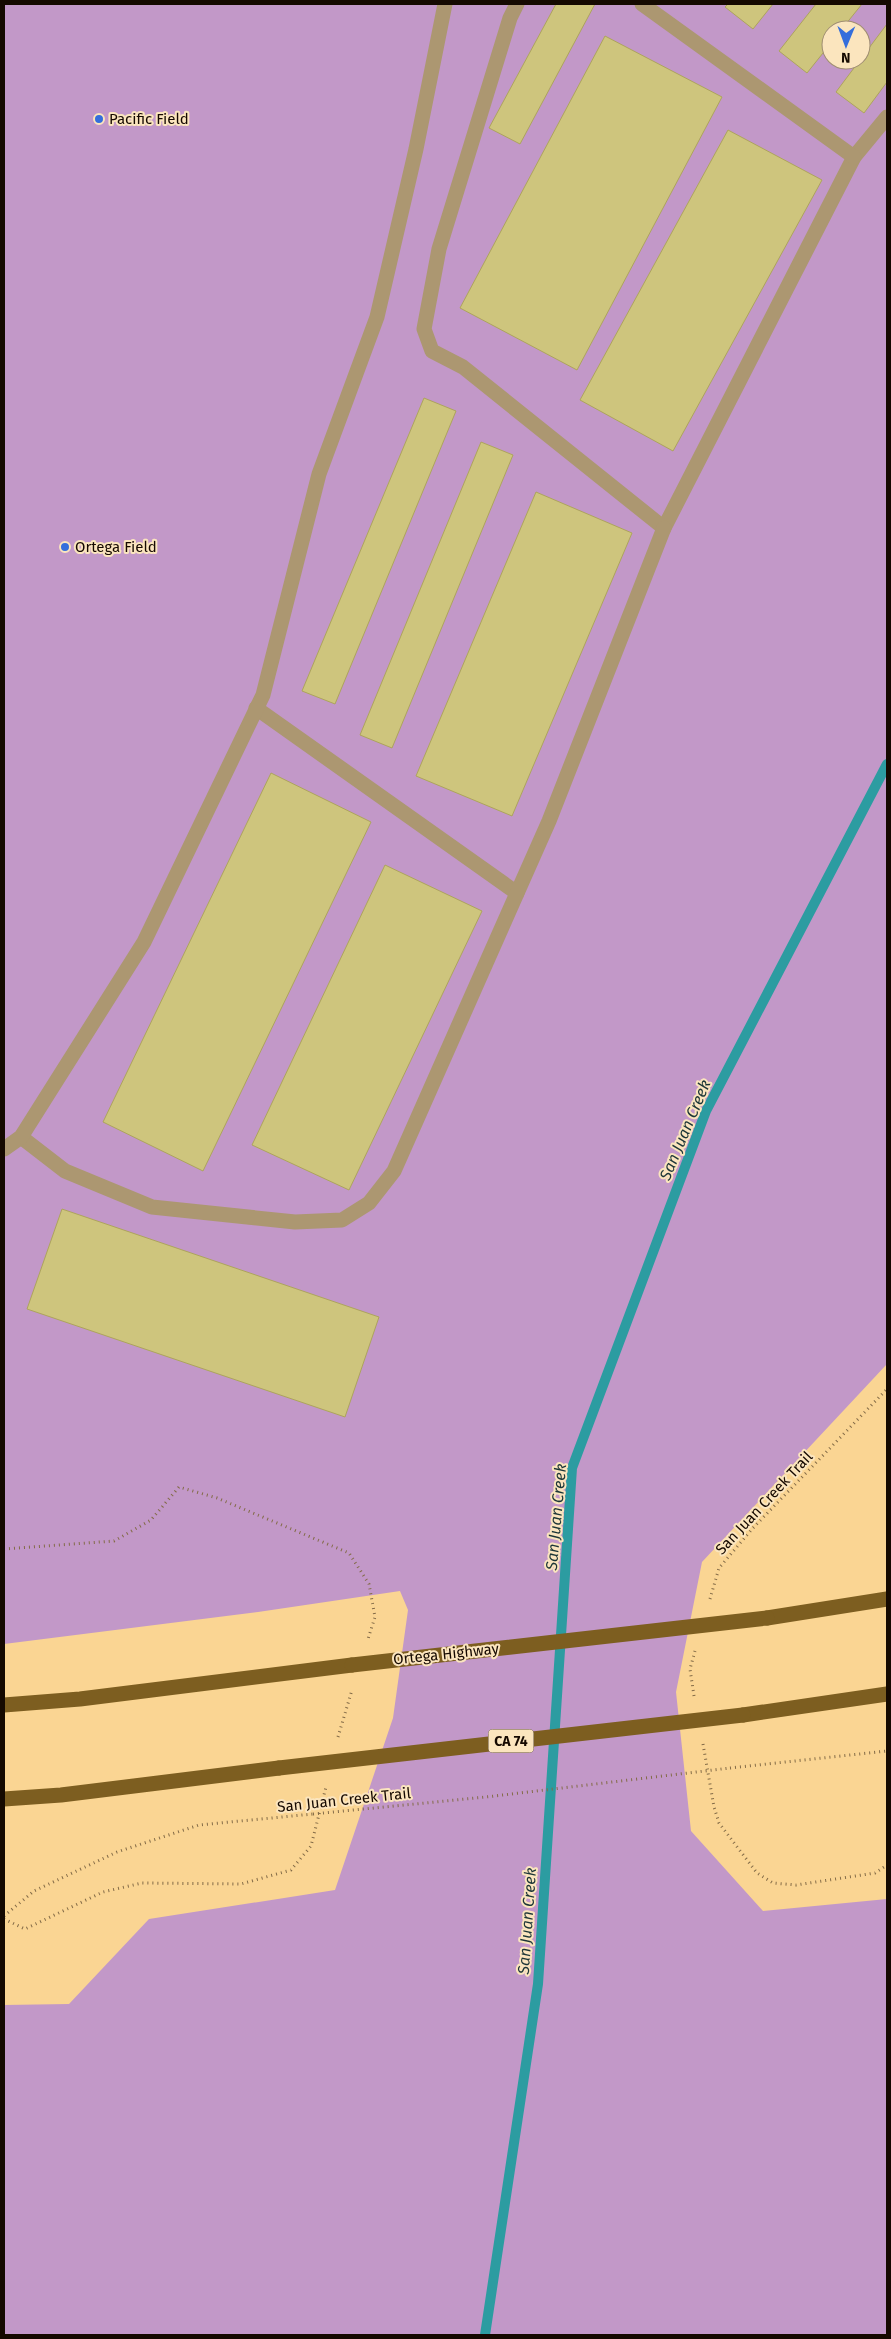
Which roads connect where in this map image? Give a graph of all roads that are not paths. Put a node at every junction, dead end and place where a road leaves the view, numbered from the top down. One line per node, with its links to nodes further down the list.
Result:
1 (445, 4): 7 (lane)
2 (517, 4): 6 (lane)
3 (642, 4): 5 (lane)
4 (887, 117): 5 (lane)
5 (854, 157): 6 (lane)
6 (664, 528): 8 (lane)
7 (256, 708): 8 (lane); 9 (lane)
8 (517, 893): 9 (lane)
9 (21, 1137): 10 (lane)
10 (4, 1149)
11 (887, 1599): 13 (main road, Ortega Highway, bridge)
12 (887, 1694): 14 (main road, CA 74, bridge)
13 (4, 1706)
14 (4, 1799)

